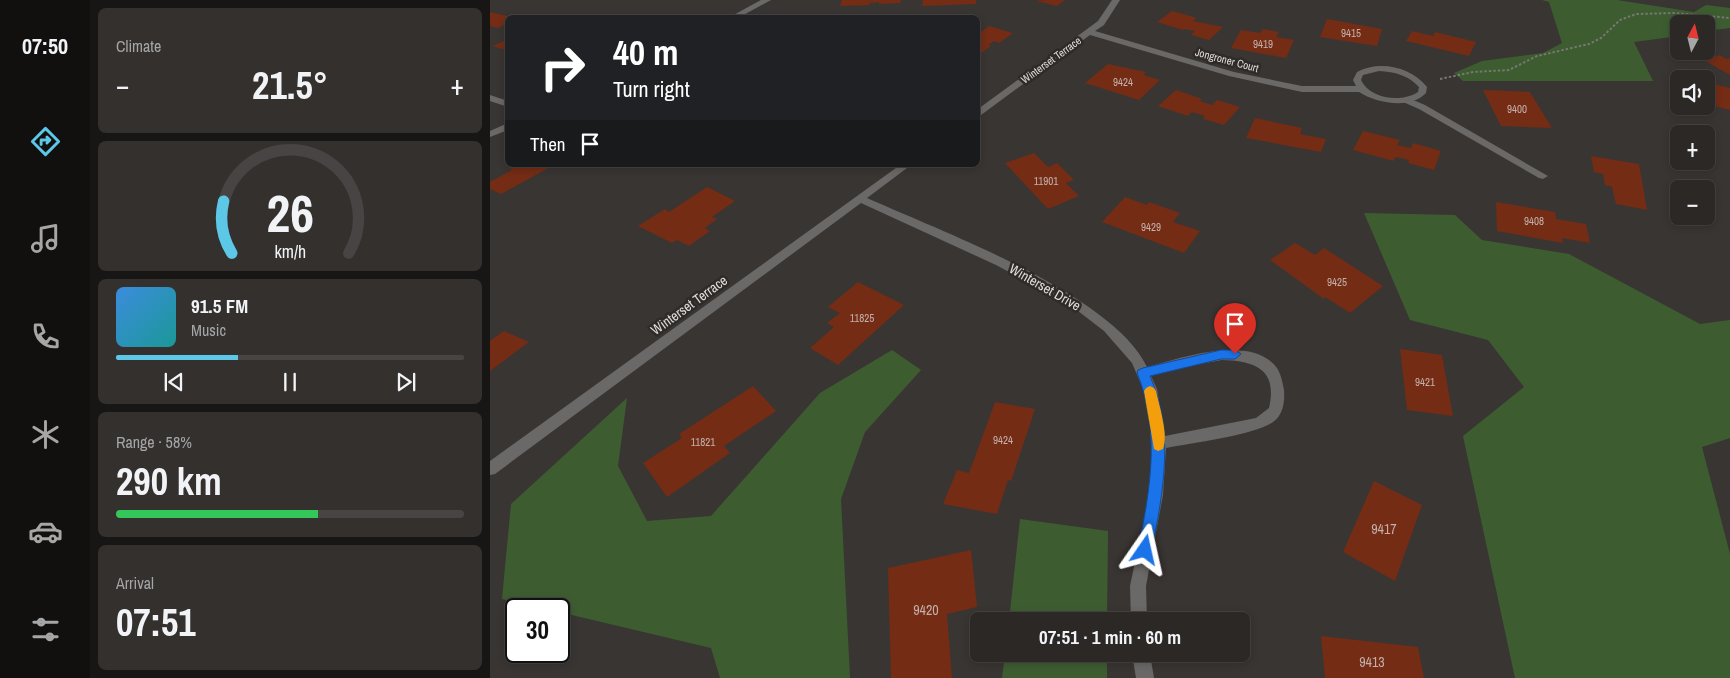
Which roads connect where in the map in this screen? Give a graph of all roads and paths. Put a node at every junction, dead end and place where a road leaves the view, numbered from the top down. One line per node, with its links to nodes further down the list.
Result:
1 (768, 0): 3 (street)
2 (1116, 0): 5 (street, Winterset Terrace)
3 (737, 15)
4 (1730, 18): 6 (path)
5 (1090, 32): 7 (street, Jongroner Court); 11 (street, Winterset Terrace)
6 (1419, 80): 7 (street); 9 (street)
7 (1361, 89): 9 (street, Jongroner Court)
8 (490, 98): 10 (street)
9 (1406, 100): 15 (street)
10 (505, 103)
11 (980, 112)
12 (505, 127): 13 (street)
13 (490, 134)
14 (903, 167): 16 (street, Winterset Terrace)
15 (1543, 176)
16 (860, 199): 17 (street, Winterset Drive); 19 (street, Winterset Terrace)
17 (1143, 373): 18 (street, Winterset Drive); 18 (street)
18 (1158, 443): 20 (street, Winterset Drive)
19 (490, 469)
20 (1139, 612)
21 (1142, 662): 22 (street)
22 (1145, 678)

